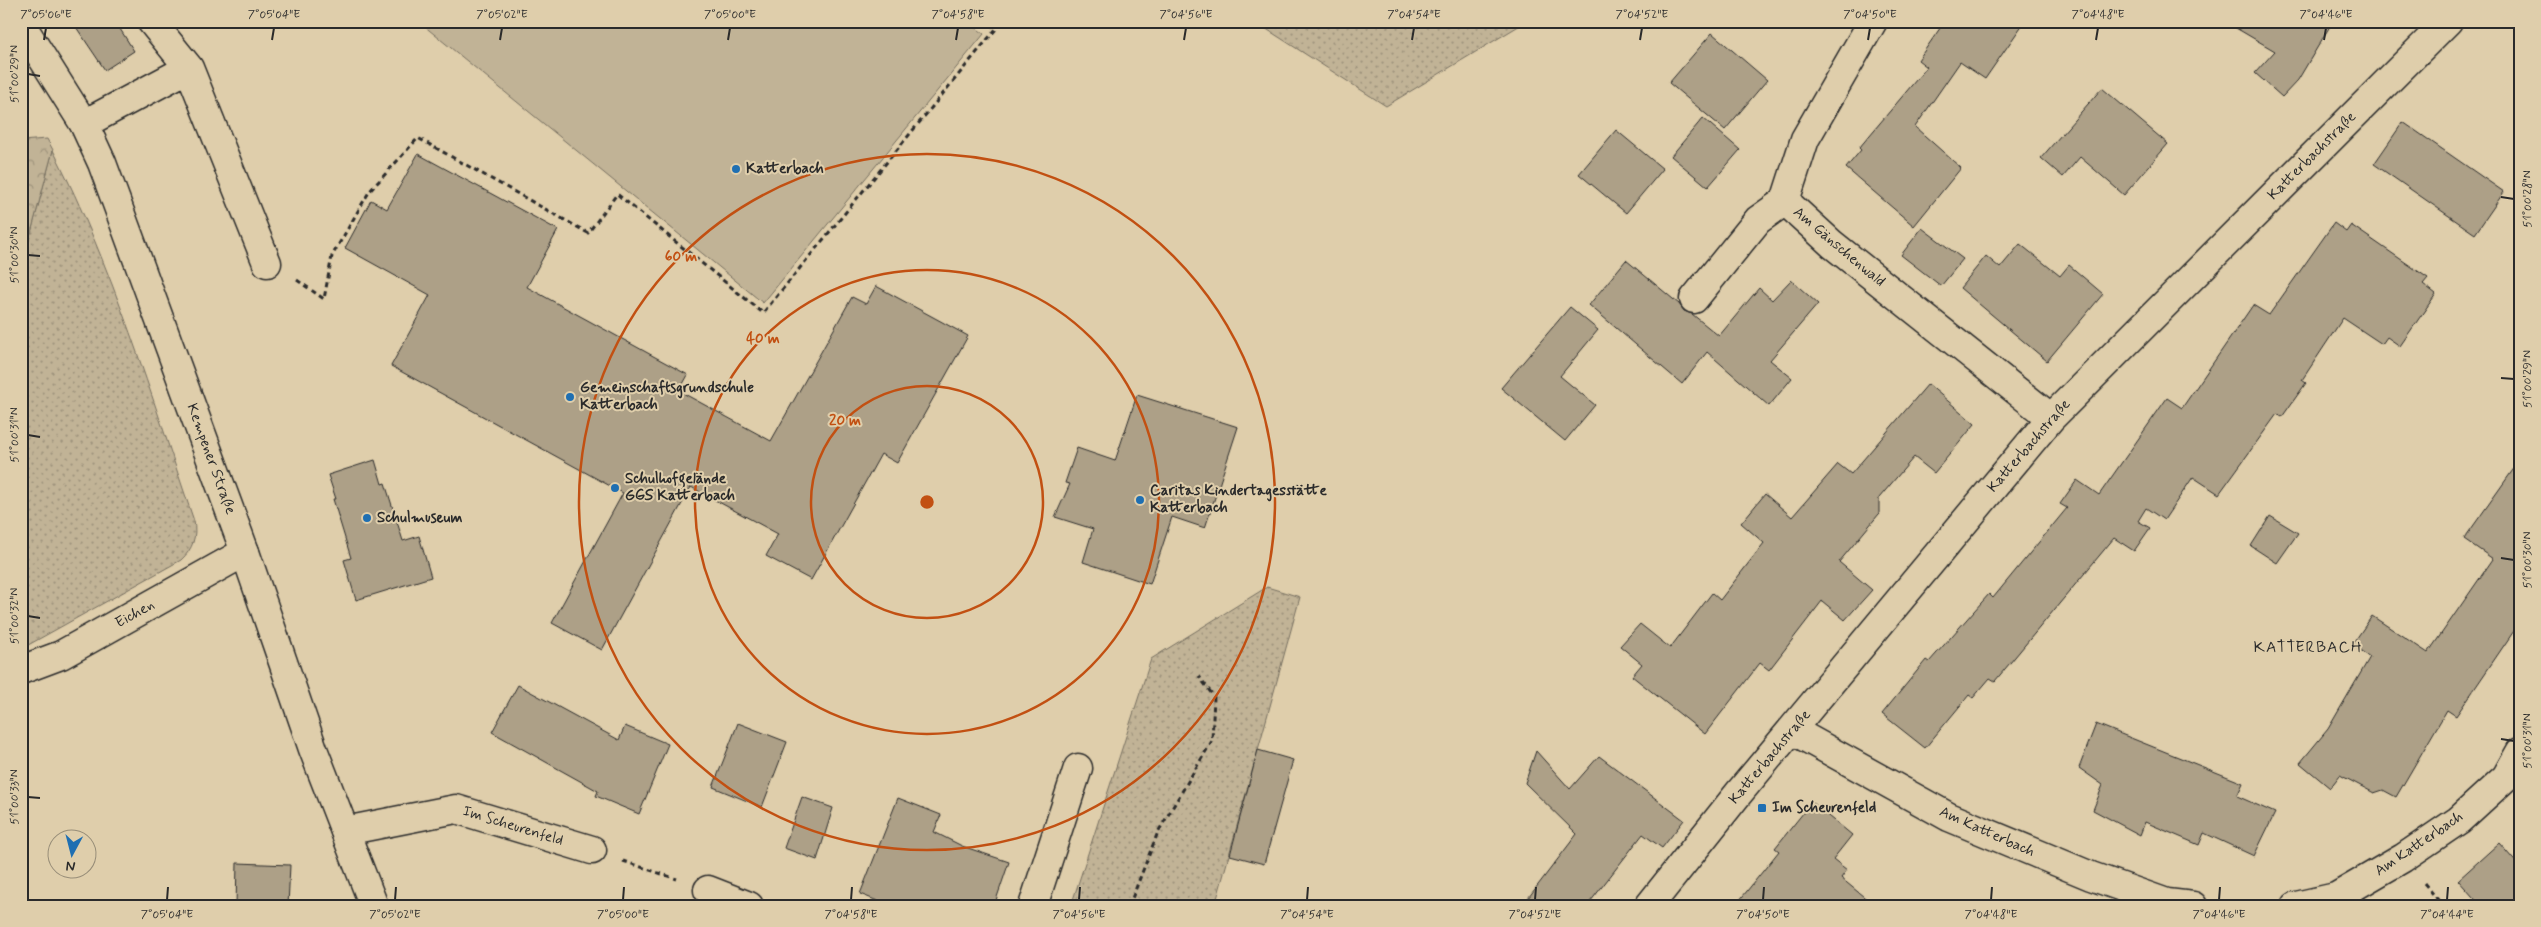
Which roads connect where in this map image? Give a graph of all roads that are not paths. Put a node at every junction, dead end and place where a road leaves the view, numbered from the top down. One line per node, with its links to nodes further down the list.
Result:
1 (151, 21): 5 (street)
2 (1873, 21): 7 (street, Am Gänschenwald)
3 (2448, 21): 10 (street, Katterbachstraße)
4 (21, 24): 6 (street, Kempener Straße)
5 (189, 68): 6 (street); 8 (street)
6 (84, 124): 11 (street, Kempener Straße)
7 (1785, 201): 9 (street); 10 (street, Am Gänschenwald)
8 (267, 263)
9 (1694, 299)
10 (2051, 418): 13 (street, Katterbachstraße)
11 (245, 552): 12 (street, Eichen); 16 (street, Kempener Straße)
12 (21, 670)
13 (1792, 730): 22 (street, Katterbachstraße); 23 (street, Am Katterbach)
14 (2520, 752): 24 (street, Am Katterbach)
15 (1078, 768): 21 (street)
16 (346, 832): 17 (street, Im Scheurenfeld); 19 (street, Kempener Straße)
17 (592, 850)
18 (708, 890): 20 (street)
19 (374, 906)
20 (749, 906)
21 (1033, 906)
22 (1649, 906)
23 (2193, 906)
24 (2296, 906)

